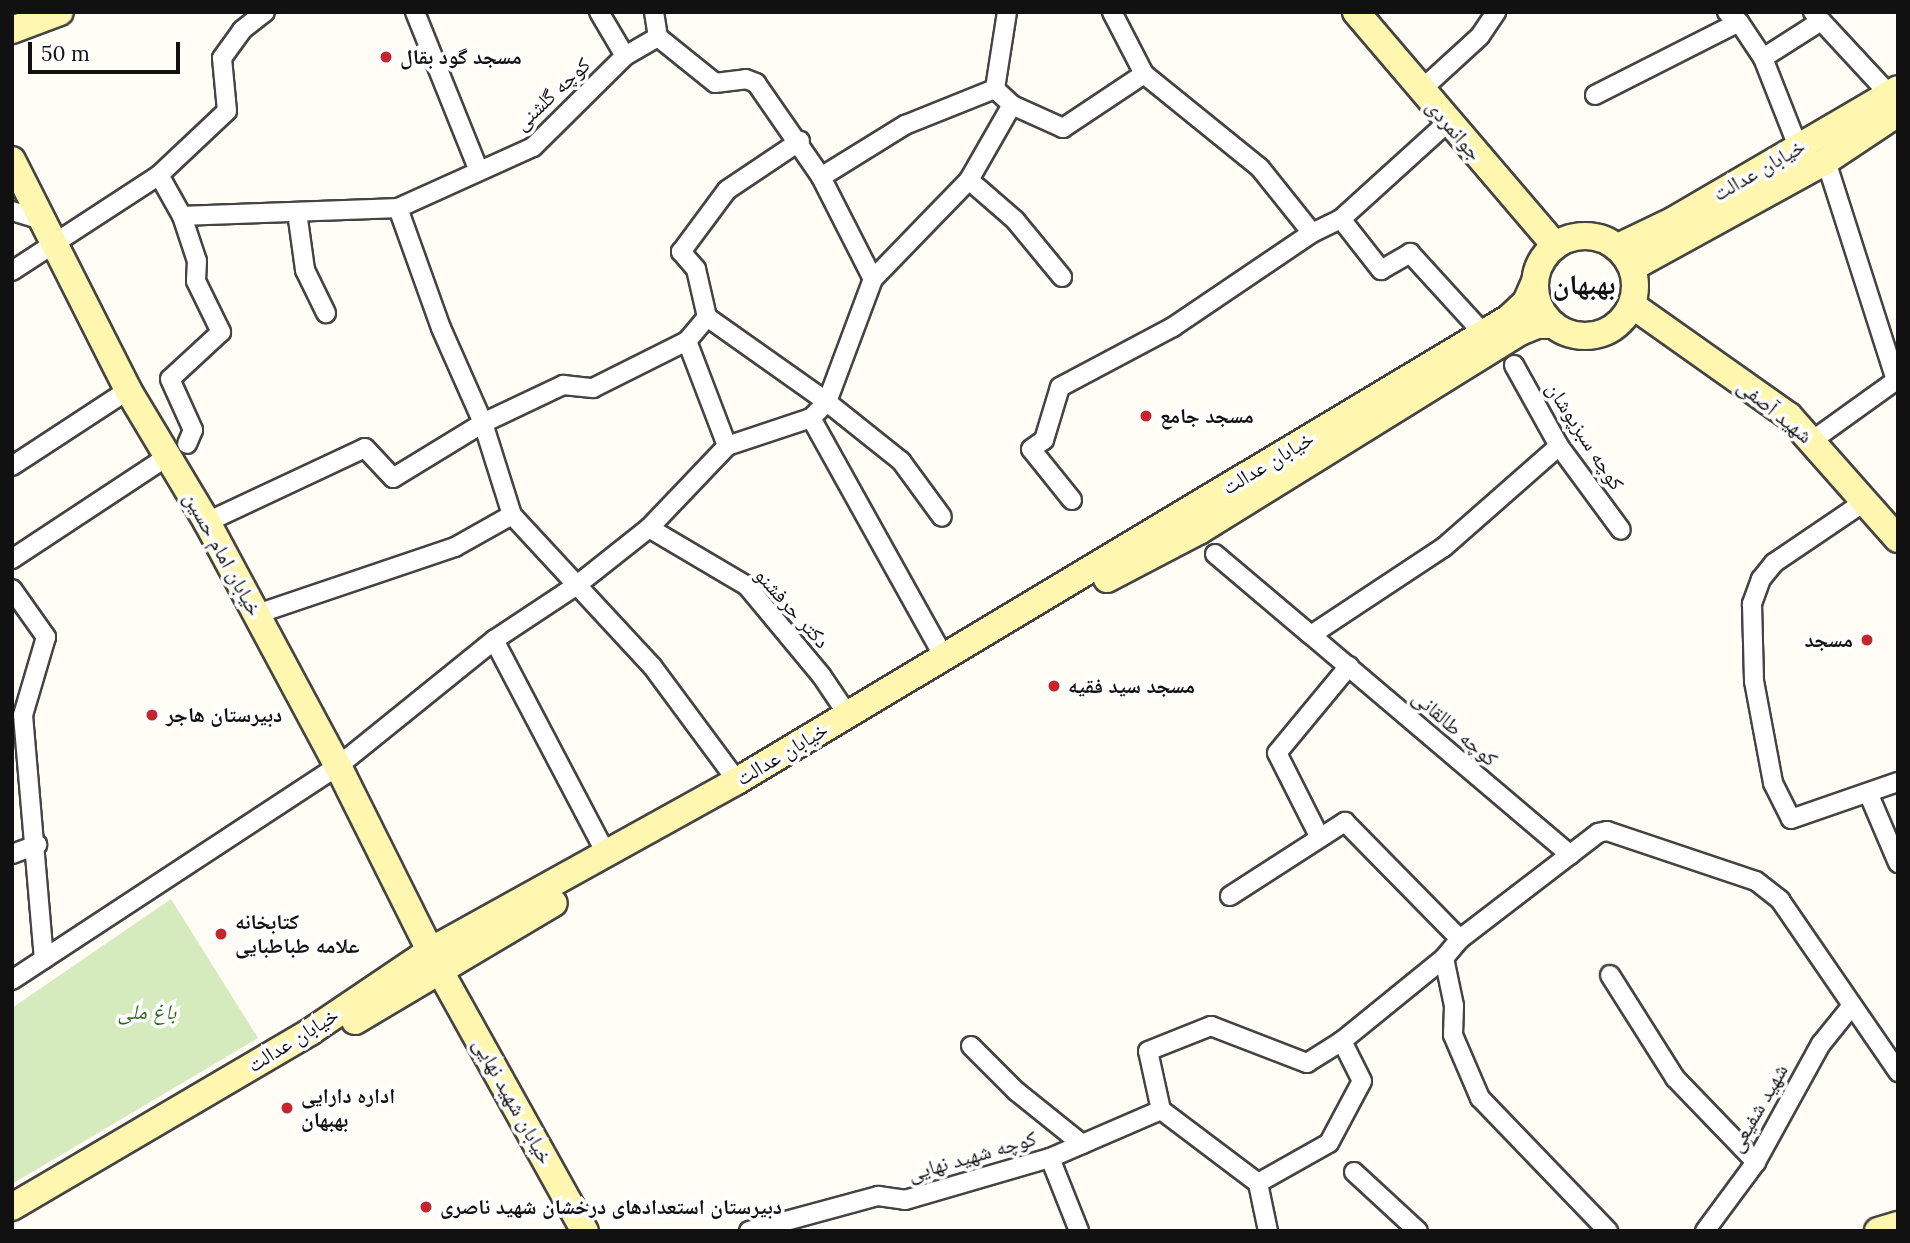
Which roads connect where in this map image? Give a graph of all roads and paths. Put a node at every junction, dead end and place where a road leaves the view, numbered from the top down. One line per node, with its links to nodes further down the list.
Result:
1 (60, 12): 12 (main road)
2 (265, 12): 28 (street)
3 (415, 12): 27 (street)
4 (599, 12): 14 (street)
5 (654, 12): 13 (street)
6 (1007, 12): 17 (street)
7 (1112, 12): 16 (street)
8 (1356, 12): 18 (main road, جوانمردی)
9 (1496, 12): 18 (street)
10 (1733, 17): 15 (street); 19 (street)
11 (1817, 17): 15 (street); 20 (street)
12 (12, 30)
13 (658, 37): 14 (street, کوچه گلشنی); 23 (street)
14 (625, 56): 27 (street, کوچه گلشنی)
15 (1763, 58): 24 (street)
16 (1144, 74): 21 (street); 37 (street)
17 (995, 89): 21 (street); 29 (street)
18 (1420, 91): 22 (main road, جوانمردی)
19 (1595, 95)
20 (1895, 99): 24 (main road, خیابان عدالت); 26 (main road, خیابان عدالت)
21 (1012, 105): 30 (street)
22 (1448, 122): 35 (street); 38 (main road, جوانمردی)
23 (800, 141): 29 (street); 46 (street)
24 (1798, 147): 39 (main road, خیابان عدالت)
25 (12, 159): 36 (main road, خیابان امام حسین)
26 (1826, 161): 39 (main road, خیابان عدالت); 51 (street)
27 (479, 171): 31 (street, کوچه گلشنی)
28 (159, 174): 34 (street); 36 (street)
29 (821, 177): 42 (street)
30 (969, 180): 41 (street); 42 (street)
31 (398, 208): 32 (street, کوچه گلشنی); 55 (street)
32 (297, 212): 34 (street, کوچه گلشنی); 45 (street)
33 (13, 213): 36 (street)
34 (182, 216): 59 (street)
35 (1341, 219): 37 (street); 48 (street)
36 (48, 231): 40 (street); 52 (main road, خیابان امام حسین)
37 (1312, 233): 61 (street)
38 (1555, 245): 39 (main road); 43 (main road)
39 (1625, 257): 44 (main road)
40 (12, 271)
41 (1062, 277)
42 (873, 279): 53 (street)
43 (1535, 282): 47 (main road); 48 (main road, خیابان عدالت)
44 (1632, 306): 47 (main road); 56 (main road, شهید آصفی)
45 (326, 313)
46 (707, 317): 49 (street); 53 (street)
47 (1553, 325): 94 (main road, خیابان عدالت)
48 (1483, 333): 76 (main road, خیابان عدالت)
49 (687, 341): 55 (street); 57 (street)
50 (1514, 365): 58 (street, کوچه سبزپوشان)
51 (1897, 380): 56 (street)
52 (128, 390): 59 (main road, خیابان امام حسین); 60 (street)
53 (827, 402): 54 (street); 64 (street)
54 (811, 418): 57 (street); 76 (street)
55 (483, 423): 63 (street); 65 (street)
56 (1813, 440): 62 (main road, شهید آصفی)
57 (727, 446): 66 (street)
58 (1559, 446): 67 (street, کوچه سبزپوشان); 74 (street)
59 (177, 450): 65 (main road, خیابان امام حسین); 70 (street)
60 (12, 466)
61 (1072, 500)
62 (1864, 502): 68 (main road, شهید آصفی); 83 (street)
63 (512, 515): 71 (street); 73 (street)
64 (942, 517)
65 (207, 522): 73 (main road, خیابان امام حسین)
66 (649, 528): 71 (street); 79 (street, دکتر حرفشنو)
67 (1621, 530)
68 (1898, 539)
69 (1214, 554): 74 (street, کوچه طالقانی)
70 (12, 559)
71 (577, 585): 75 (street); 81 (street)
72 (12, 589): 78 (street)
73 (257, 614): 80 (main road, خیابان امام حسین)
74 (1311, 635): 77 (street, کوچه طالقانی)
75 (494, 640): 80 (street); 87 (street)
76 (944, 657): 79 (main road, خیابان عدالت)
77 (1349, 666): 84 (street); 88 (street, کوچه طالقانی)
78 (18, 715): 85 (street)
79 (848, 715): 81 (main road, خیابان عدالت)
80 (338, 766): 93 (street); 94 (main road, خیابان امام حسین)
81 (737, 781): 87 (main road, خیابان عدالت)
82 (1898, 782): 83 (street)
83 (1869, 795): 89 (street)
84 (1319, 836): 90 (street); 91 (street)
85 (37, 845): 86 (street); 93 (street)
86 (12, 854)
87 (607, 855): 94 (main road, خیابان عدالت)
88 (1570, 855): 91 (street); 97 (street)
89 (1898, 863)
90 (1230, 895)
91 (1460, 939): 92 (street)
92 (1444, 958): 98 (street); 115 (street)
93 (44, 959): 96 (street)
94 (435, 961): 107 (main road, خیابان عدالت); 108 (main road, خیابان عدالت); 110 (main road, خیابان شهید نهایی)
95 (1610, 975): 104 (street)
96 (12, 980)
97 (1850, 1008): 100 (street); 104 (street, شهید شفیعی)
98 (1342, 1041): 101 (street); 106 (street)
99 (971, 1046): 102 (street)
100 (1898, 1072)
101 (1161, 1110): 102 (street, کوچه شهید نهایی); 106 (street)
102 (1082, 1143): 103 (street, کوچه شهید نهایی)
103 (1050, 1158): 111 (street, کوچه شهید نهایی); 112 (street)
104 (1756, 1162): 116 (street, شهید شفیعی)
105 (1354, 1172): 114 (street)
106 (1258, 1183): 113 (street)
107 (12, 1207)
108 (12, 1222)
109 (1898, 1225): 117 (main road)
110 (585, 1231)
111 (749, 1231)
112 (1079, 1231)
113 (1268, 1231)
114 (1418, 1231)
115 (1608, 1231)
116 (1705, 1231)
117 (1878, 1231)

